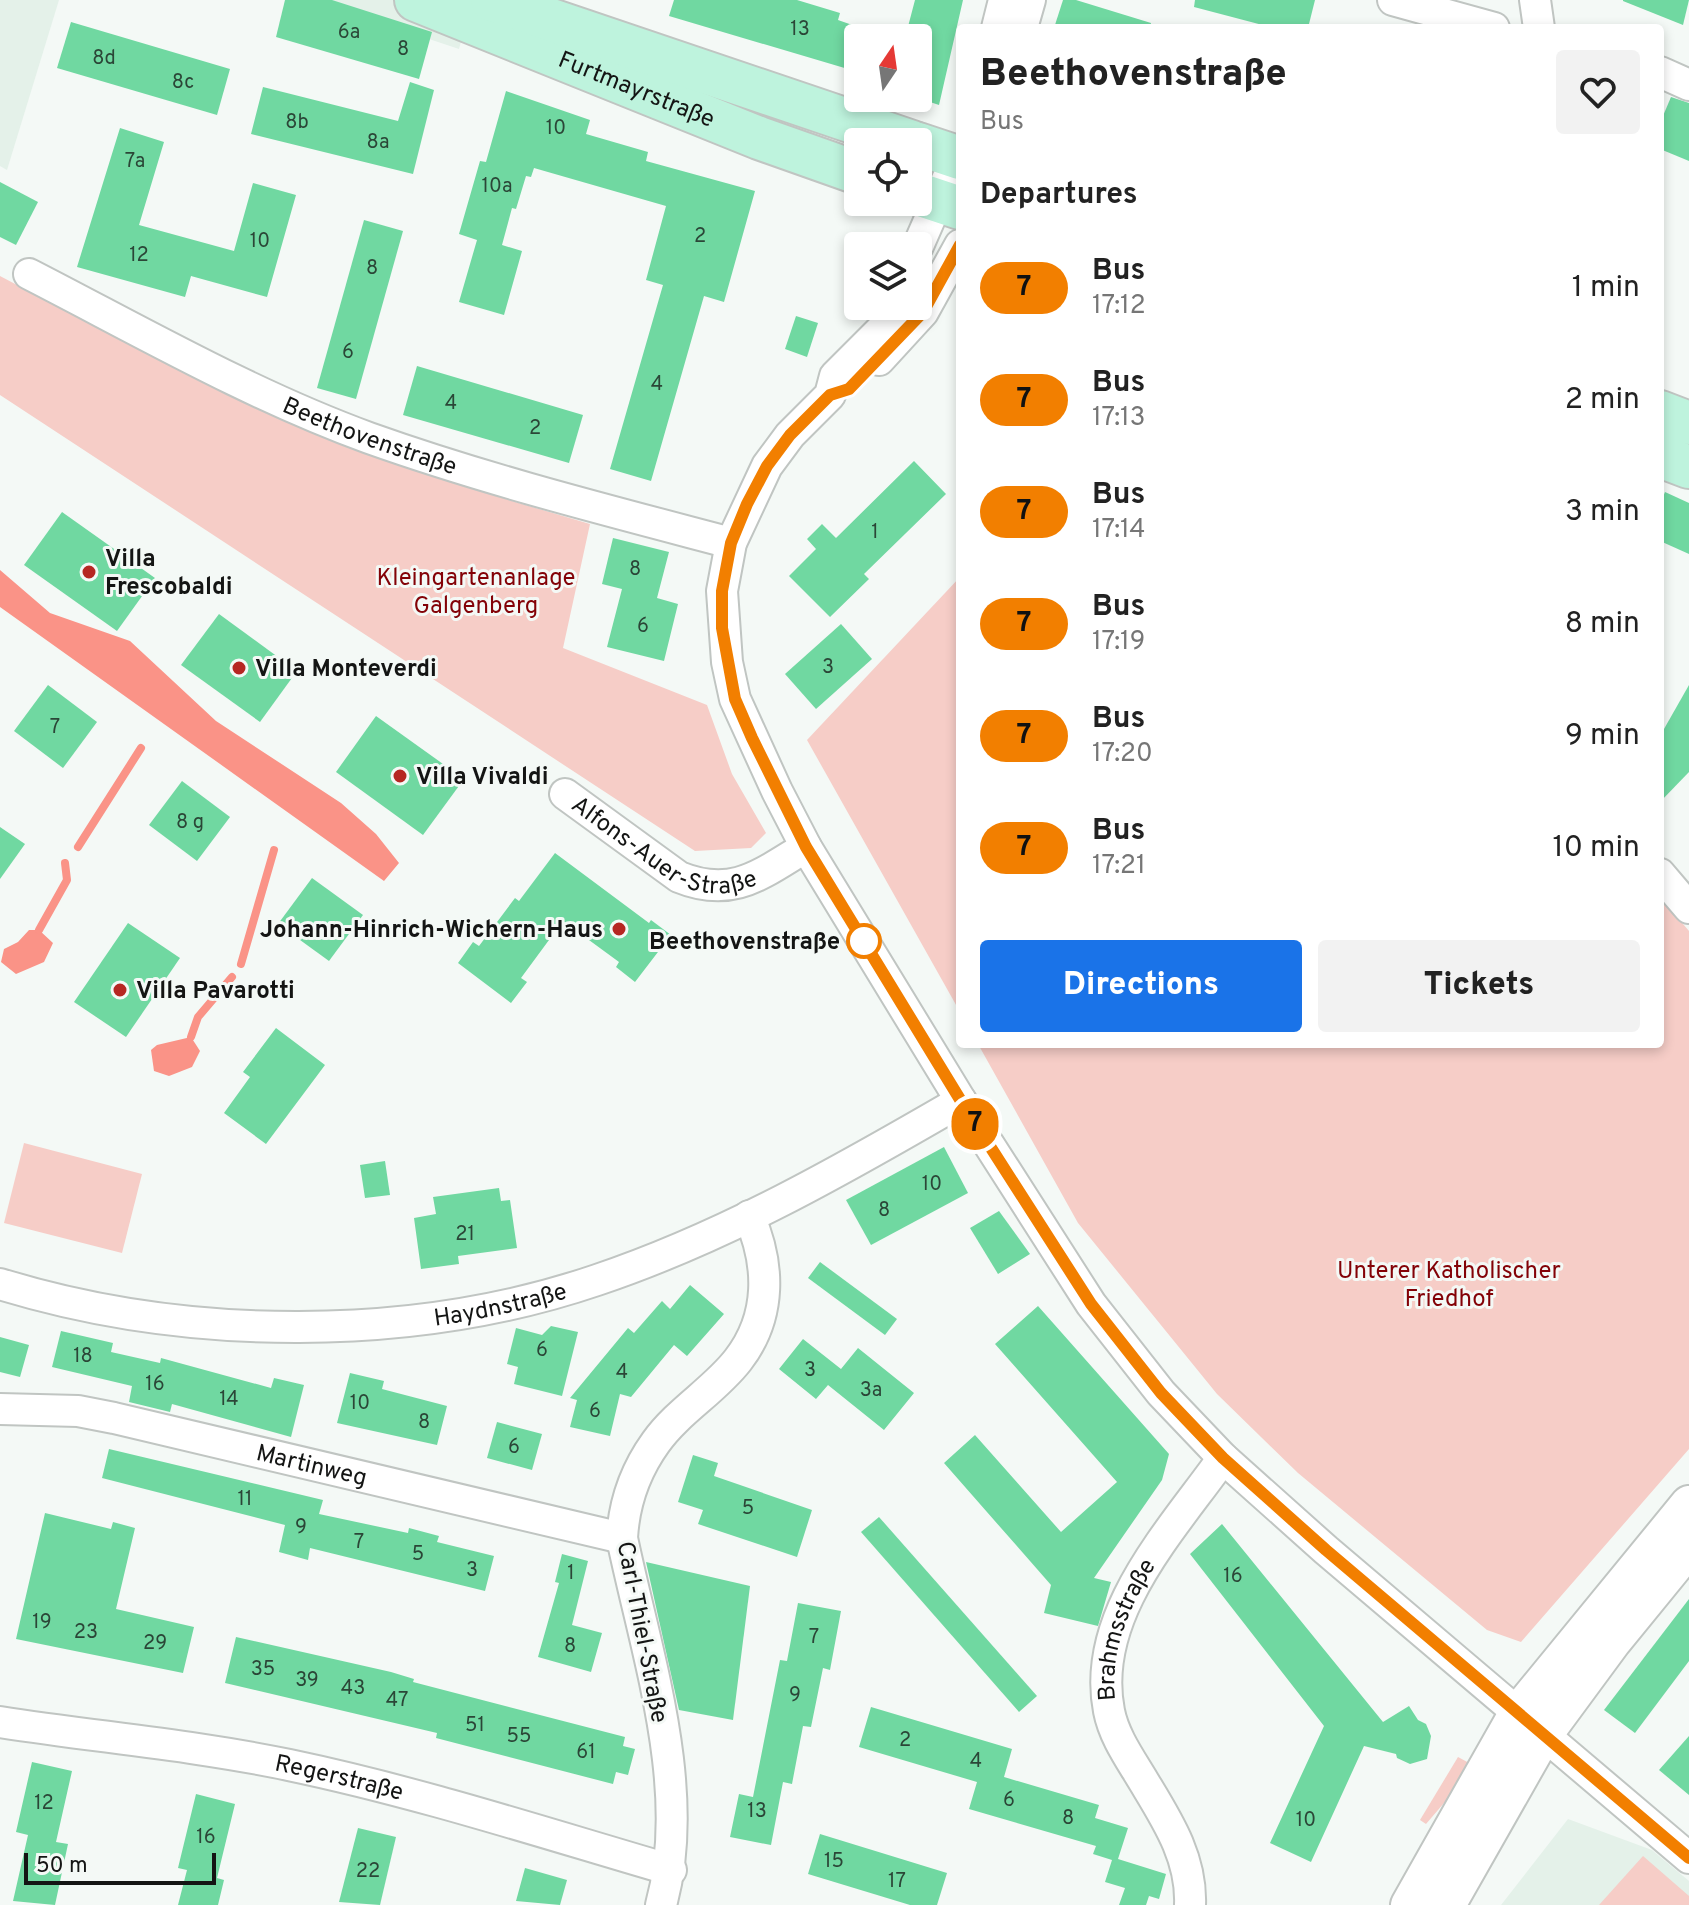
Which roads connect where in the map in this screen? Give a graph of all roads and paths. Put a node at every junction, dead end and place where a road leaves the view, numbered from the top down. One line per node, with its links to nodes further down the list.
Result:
1 (416, 0): 17 (main road, Furtmayrstraße)
2 (492, 0): 13 (main road, Furtmayrstraße)
3 (1004, 0): 7 (street)
4 (1030, 0): 8 (street)
5 (1393, 0): 9 (street)
6 (1535, 0): 10 (street)
7 (998, 24)
8 (1023, 24)
9 (1480, 24)
10 (1538, 24)
11 (1664, 74): 12 (street)
12 (1689, 85)
13 (871, 128)
14 (932, 148): 15 (main road)
15 (956, 154)
16 (956, 162): 18 (street)
17 (844, 168)
18 (939, 201): 19 (street)
19 (925, 232)
20 (956, 253): 23 (street)
21 (29, 274): 28 (street, Beethovenstraße)
22 (888, 320): 23 (street)
23 (830, 395): 28 (street)
24 (1664, 414): 25 (main road)
25 (1689, 423)
26 (1664, 458): 27 (main road)
27 (1689, 467)
28 (731, 543): 30 (street)
29 (565, 794): 30 (street, Alfons-Auer-Straße)
30 (806, 847): 33 (street)
31 (1664, 879): 32 (street)
32 (1689, 908)
33 (961, 1101): 34 (street, Haydnstraße); 37 (street)
34 (749, 1216): 35 (street, Haydnstraße); 39 (street, Carl-Thiel-Straße)
35 (0, 1284)
36 (0, 1409): 39 (street, Martinweg)
37 (1223, 1458): 42 (street); 46 (street, Brahmsstraße)
38 (1689, 1504): 42 (street)
39 (622, 1538): 44 (street, Carl-Thiel-Straße)
40 (1689, 1548): 42 (street)
41 (0, 1722): 44 (street, Regerstraße)
42 (1530, 1725): 43 (street); 47 (street); 48 (street)
43 (1689, 1858)
44 (671, 1870): 45 (street, Carl-Thiel-Straße)
45 (661, 1905)
46 (1190, 1905)
47 (1409, 1905)
48 (1447, 1905)

